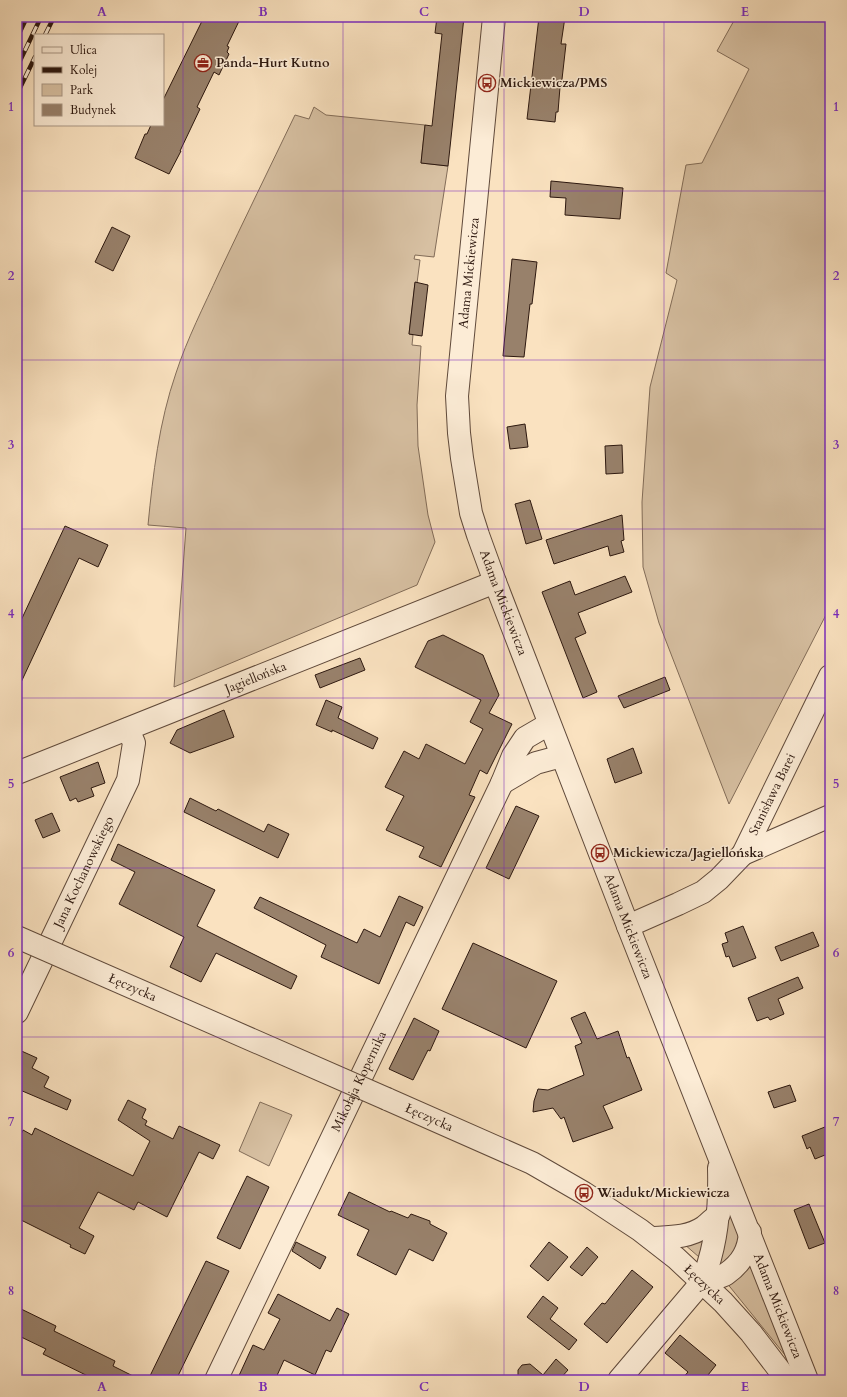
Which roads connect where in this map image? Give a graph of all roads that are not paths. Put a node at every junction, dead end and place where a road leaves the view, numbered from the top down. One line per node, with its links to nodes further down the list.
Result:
1 (494, 17): 2 (street, Adama Mickiewicza)
2 (495, 582): 4 (street, Adama Mickiewicza); 5 (street, Jagiellońska)
3 (830, 676): 10 (street, Stanisława Barei)
4 (549, 724): 6 (street, Adama Mickiewicza); 8 (street, Mikołaja Kopernika)
5 (128, 729): 7 (street, Jagiellońska); 13 (street, Jana Kochanowskiego)
6 (562, 756): 8 (street); 11 (street, Adama Mickiewicza)
7 (17, 773)
8 (502, 783): 19 (street, Mikołaja Kopernika)
9 (830, 816): 10 (street)
10 (743, 854): 11 (street, Stanisława Barei)
11 (628, 926): 14 (street, Adama Mickiewicza)
12 (17, 937): 17 (street, Łęczycka, bridge)
13 (17, 1012)
14 (718, 1155): 15 (street, Adama Mickiewicza); 16 (street, Adama Mickiewicza)
15 (719, 1214): 17 (street); 18 (street, Adama Mickiewicza)
16 (750, 1232): 18 (street, Adama Mickiewicza); 22 (street, Adama Mickiewicza)
17 (651, 1238): 18 (street, Łęczycka)
18 (702, 1282): 20 (street); 21 (street, Łęczycka)
19 (216, 1380)
20 (619, 1380)
21 (787, 1380)
22 (808, 1380)

